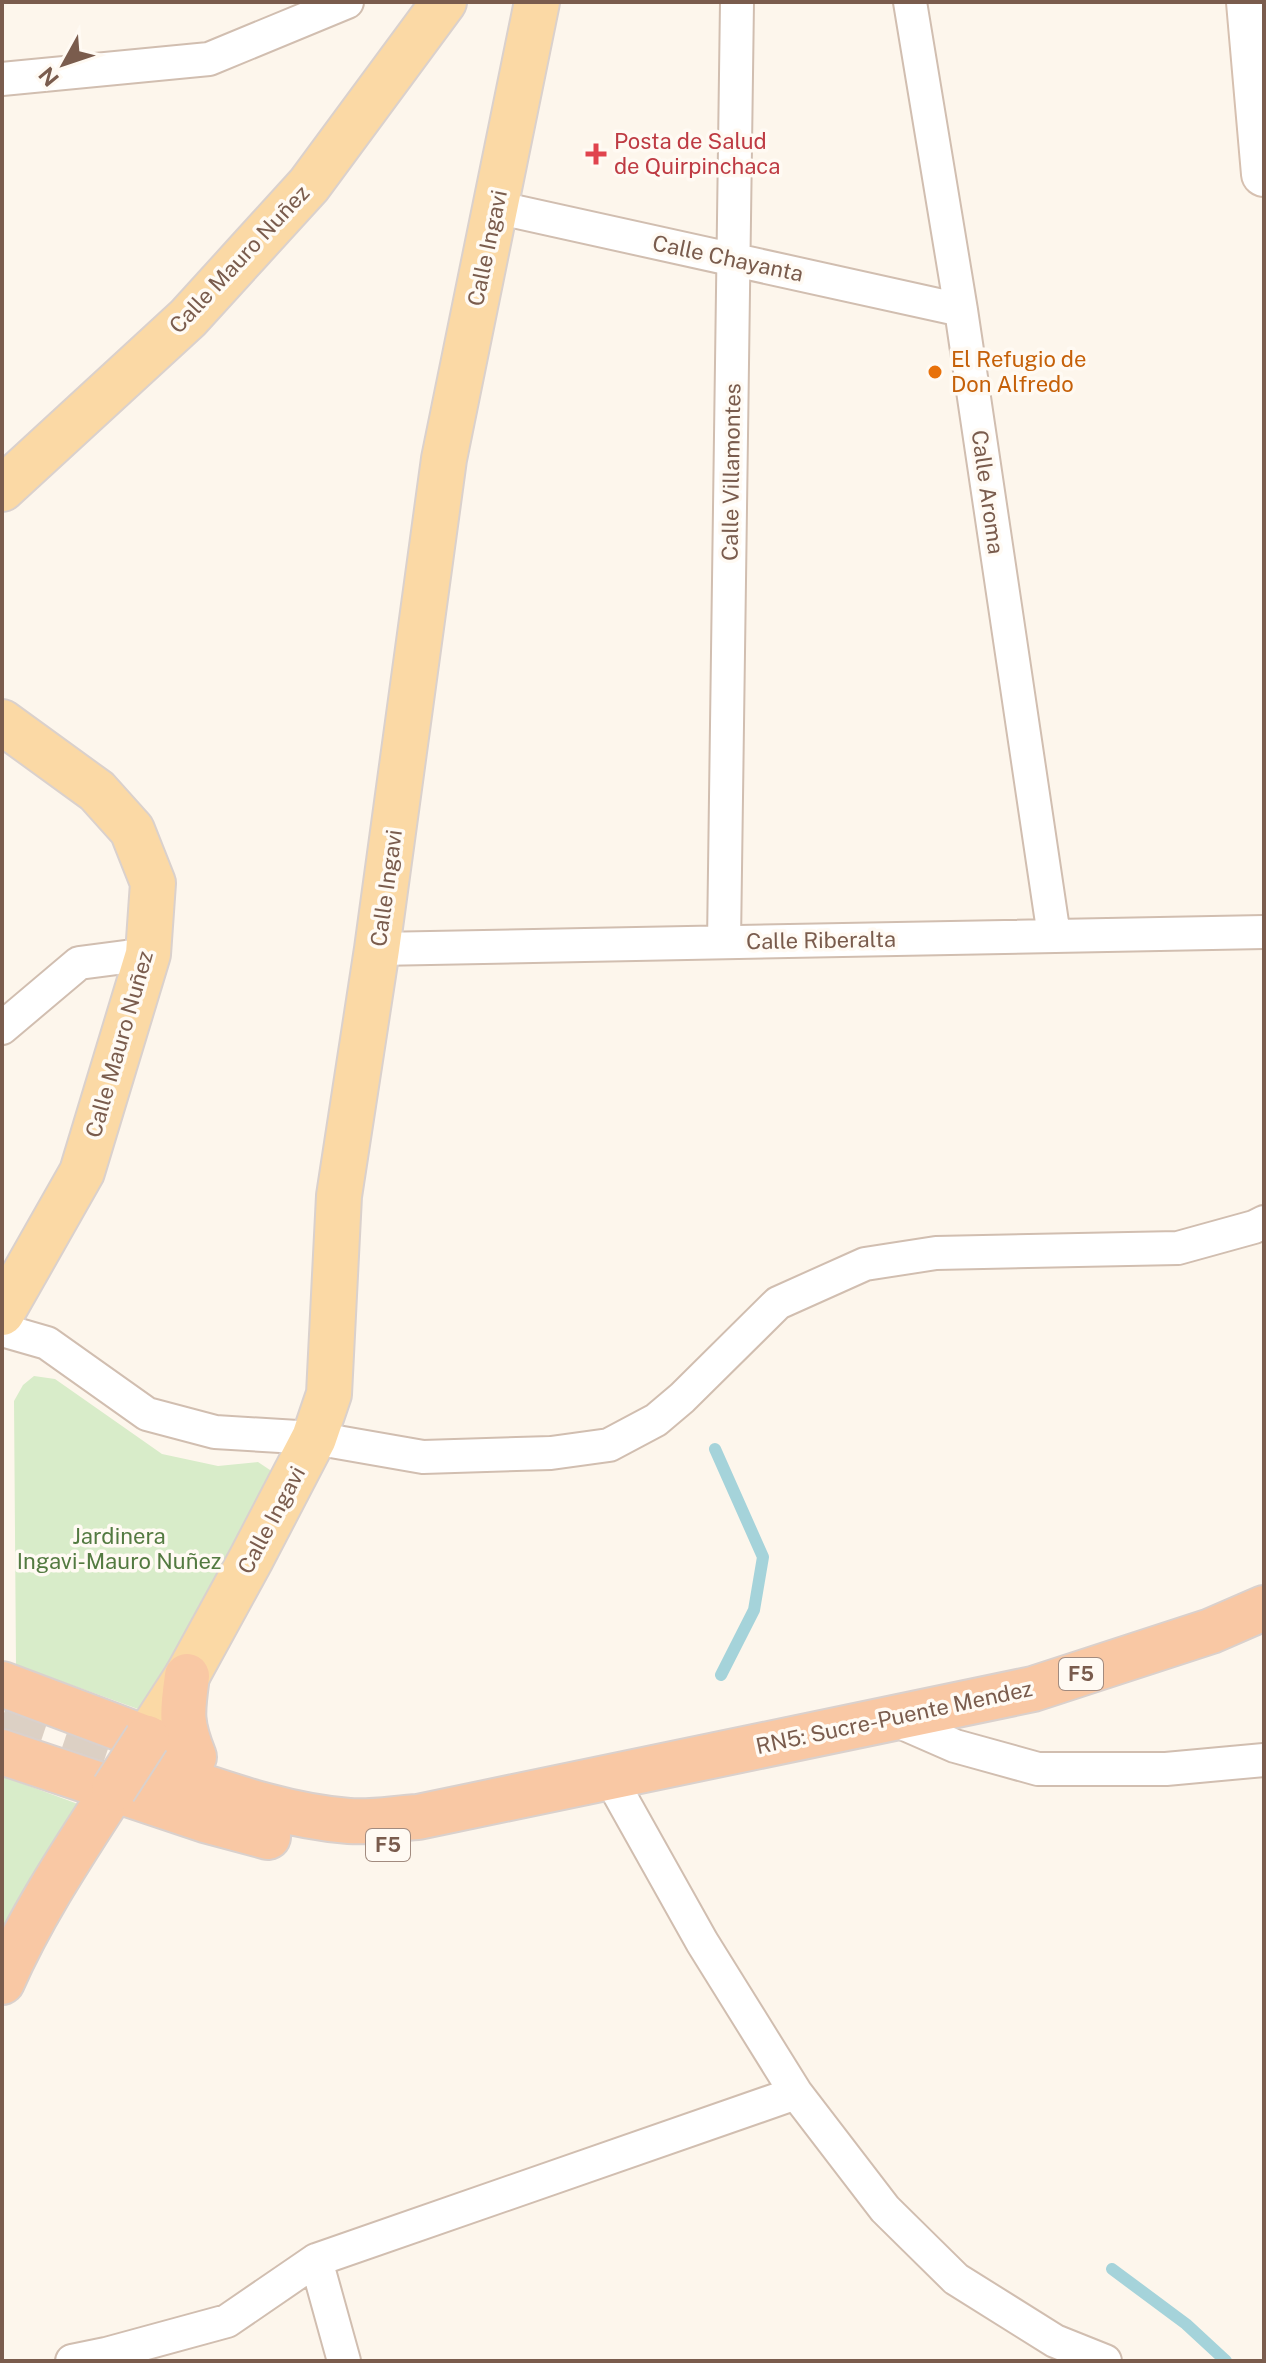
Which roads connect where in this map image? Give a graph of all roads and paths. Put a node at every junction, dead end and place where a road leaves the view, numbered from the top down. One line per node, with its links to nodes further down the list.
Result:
1 (347, 2): 7 (street)
2 (444, 2): 12 (main road, Calle Mauro Nuñez)
3 (537, 2): 9 (main road, Calle Ingavi)
4 (737, 2): 10 (street, Calle Villamontes)
5 (910, 2): 11 (street, Calle Aroma)
6 (1249, 2): 8 (main road)
7 (2, 79)
8 (1264, 174)
9 (495, 207): 10 (street, Calle Chayanta); 17 (main road, Calle Ingavi)
10 (734, 260): 11 (street, Calle Chayanta); 16 (street, Calle Villamontes)
11 (961, 310): 15 (street, Calle Aroma)
12 (2, 489)
13 (2, 722): 18 (main road, Calle Mauro Nuñez)
14 (1264, 932): 15 (street, Calle Riberalta)
15 (1054, 936): 16 (street, Calle Riberalta)
16 (724, 942): 17 (street, Calle Riberalta)
17 (377, 949): 23 (main road, Calle Ingavi)
18 (148, 954): 19 (street); 21 (main road, Calle Mauro Nuñez)
19 (7, 1016)
20 (1264, 1222): 23 (street)
21 (2, 1313)
22 (2, 1330): 23 (street)
23 (314, 1438): 29 (main road, Calle Ingavi)
24 (1264, 1608): 26 (highway, RN5: Sucre-Puente Mendez / F5)
25 (2, 1684): 29 (highway, F5)
26 (891, 1718): 28 (street); 30 (highway, RN5: Sucre-Puente Mendez / F5)
27 (2, 1752): 31 (highway, F5)
28 (1264, 1760)
29 (166, 1768): 30 (highway, F5); 31 (highway, bridge); 31 (highway, F5); 32 (highway)
30 (606, 1777): 34 (street)
31 (114, 1789): 32 (highway)
32 (69, 1859): 33 (highway)
33 (2, 1982)
34 (796, 2093): 35 (street); 38 (street)
35 (316, 2260): 36 (street); 37 (street)
36 (72, 2361)
37 (344, 2361)
38 (1105, 2361)

